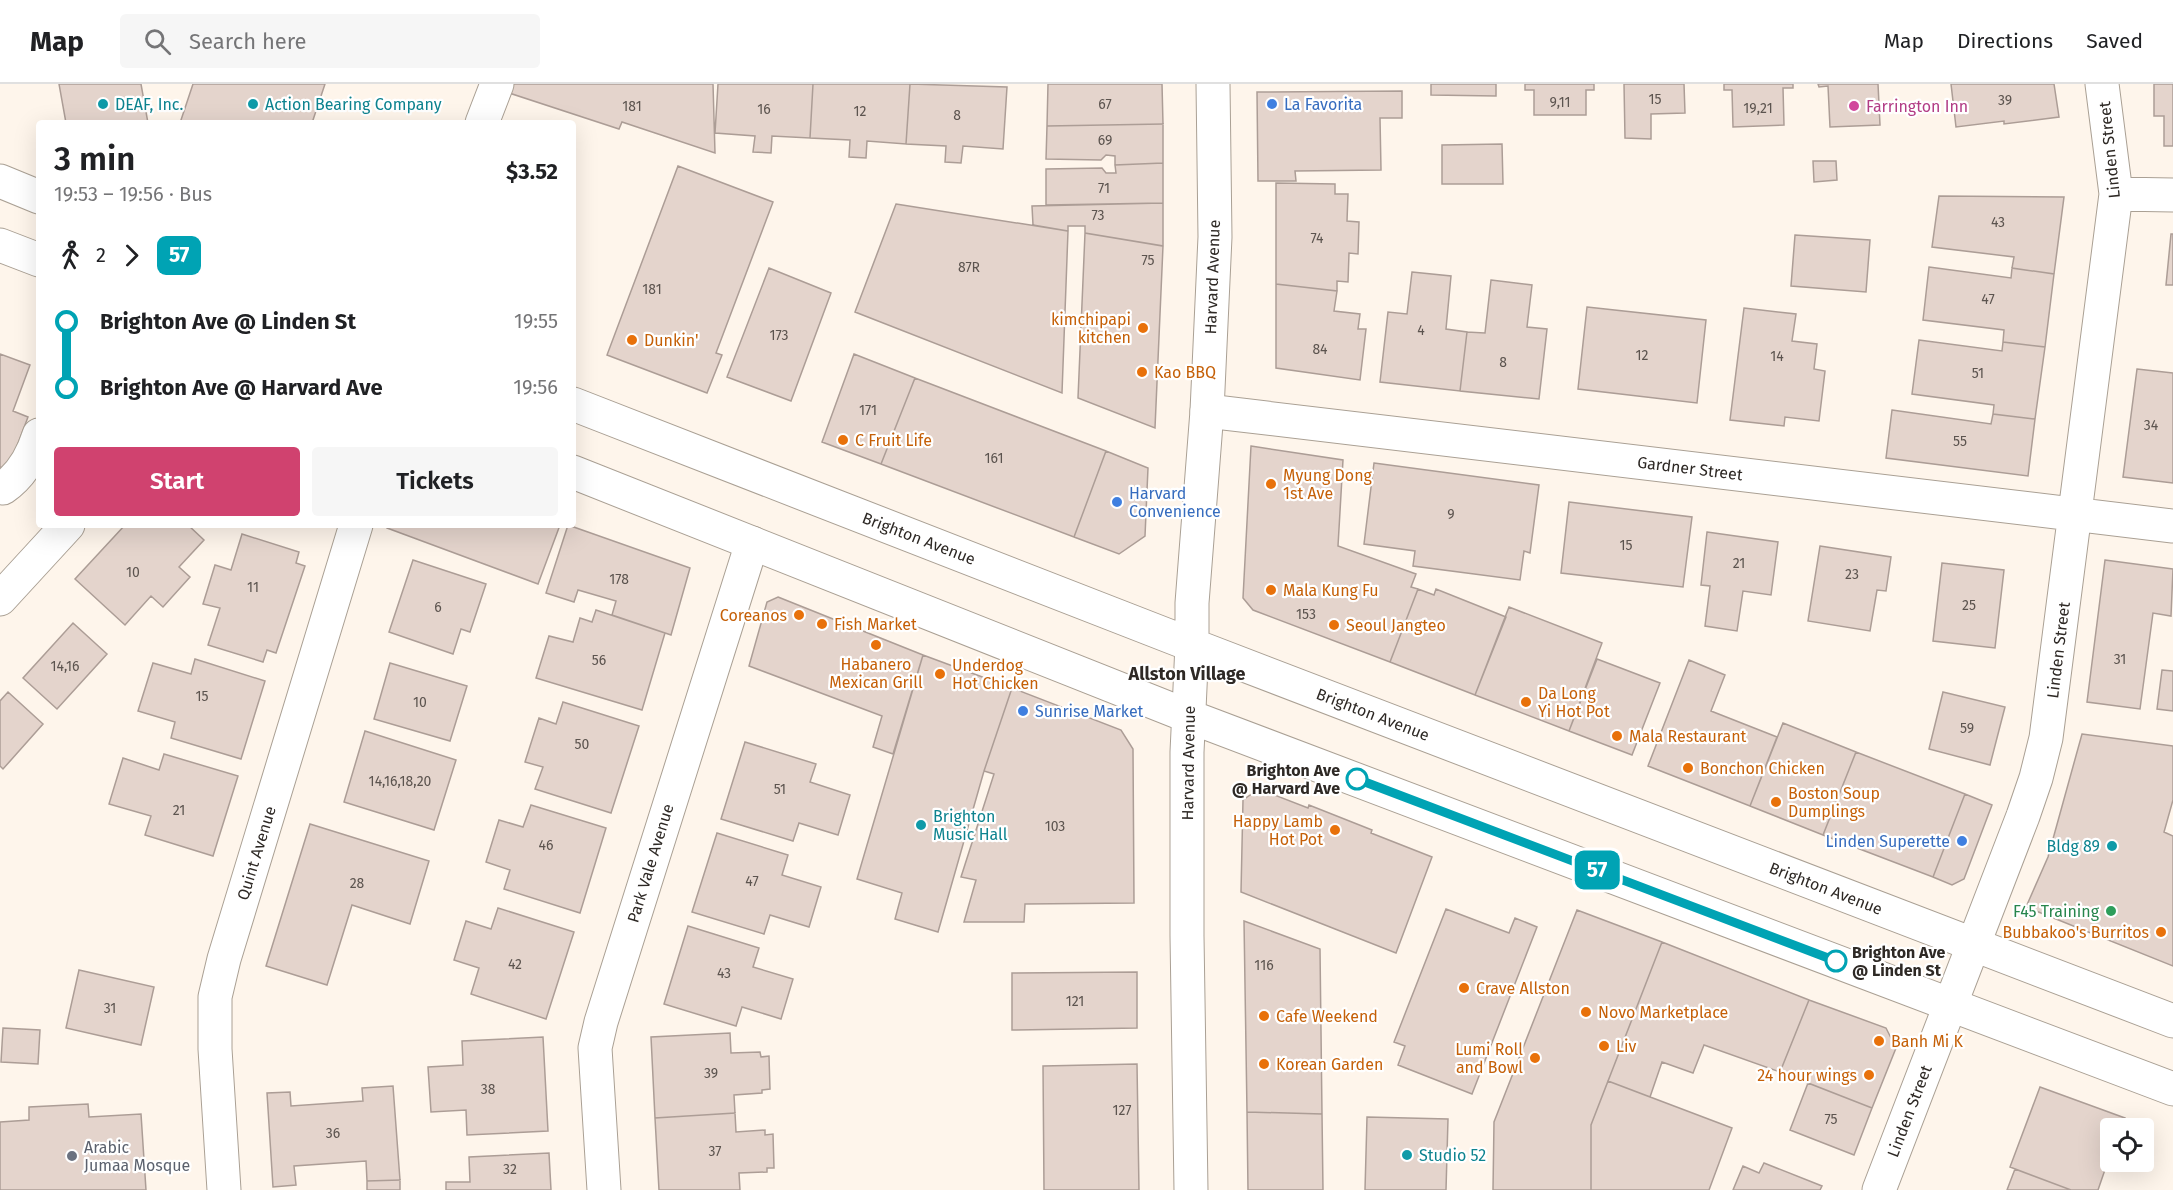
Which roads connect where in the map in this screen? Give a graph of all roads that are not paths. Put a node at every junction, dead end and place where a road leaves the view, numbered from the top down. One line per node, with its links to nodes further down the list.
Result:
1 (496, 84): 4 (main road)
2 (1213, 84): 12 (main road, Harvard Avenue)
3 (2102, 84): 6 (main road, Linden Street)
4 (483, 120)
5 (0, 181): 7 (main road)
6 (2116, 194): 8 (main road); 16 (main road, Linden Street)
7 (36, 195)
8 (2173, 195)
9 (0, 245): 10 (main road)
10 (36, 259)
11 (576, 405): 22 (main road, Brighton Avenue)
12 (1207, 411): 16 (main road, Gardner Street); 22 (main road, Harvard Avenue)
13 (36, 443): 15 (main road)
14 (576, 473): 20 (main road)
15 (0, 487)
16 (2075, 514): 17 (main road, Gardner Street); 24 (main road, Linden Street)
17 (2173, 526)
18 (65, 528): 21 (main road)
19 (355, 528): 28 (main road, Quint Avenue)
20 (752, 543): 23 (main road); 29 (main road, Park Vale Avenue)
21 (0, 599)
22 (1192, 645): 23 (main road, Harvard Avenue); 24 (main road, Brighton Avenue)
23 (1188, 716): 25 (main road); 30 (main road, Harvard Avenue)
24 (1975, 945): 25 (main road, Linden Street); 26 (main road, Brighton Avenue)
25 (1951, 1005): 27 (main road); 31 (main road, Linden Street)
26 (2173, 1021)
27 (2173, 1089)
28 (224, 1190)
29 (604, 1190)
30 (1191, 1190)
31 (1878, 1190)

